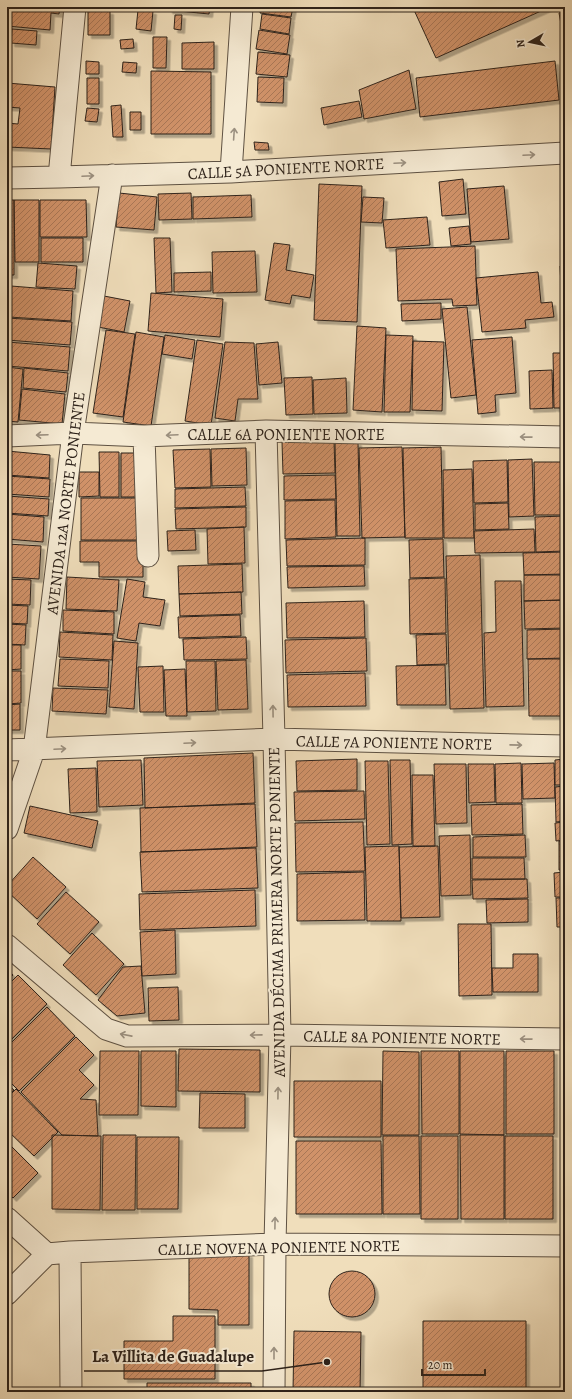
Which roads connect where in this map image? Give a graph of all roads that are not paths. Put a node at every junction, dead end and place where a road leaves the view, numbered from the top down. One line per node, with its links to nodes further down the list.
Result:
1 (75, 7): 7 (street)
2 (242, 7): 4 (street, one-way to 2)
3 (565, 153): 4 (street, CALLE 5A PONIENTE NORTE, one-way to 3)
4 (231, 172): 5 (street, CALLE 5A PONIENTE NORTE)
5 (112, 175): 7 (street, CALLE 5A PONIENTE NORTE, one-way to 5); 9 (street, AVENIDA 12A NORTE PONIENTE)
6 (7, 178): 7 (street, CALLE 5A PONIENTE NORTE)
7 (59, 178)
8 (266, 431): 11 (street, CALLE 6A PONIENTE NORTE, one-way to 11); 12 (street, CALLE 6A PONIENTE NORTE, one-way to 8); 14 (street, AVENIDA DÉCIMA PRIMERA NORTE PONIENTE, one-way to 8)
9 (73, 433): 10 (street, CALLE 6A PONIENTE NORTE, one-way to 10); 11 (street, CALLE 6A PONIENTE NORTE); 17 (street, AVENIDA 12A NORTE PONIENTE)
10 (7, 436)
11 (144, 436): 13 (street)
12 (565, 437)
13 (148, 556)
14 (274, 739): 15 (street, CALLE 7A PONIENTE NORTE, one-way to 15); 17 (street, CALLE 7A PONIENTE NORTE, one-way to 14); 20 (street, AVENIDA DÉCIMA PRIMERA NORTE PONIENTE)
15 (565, 746)
16 (7, 750): 17 (street, CALLE 7A PONIENTE NORTE)
17 (34, 750): 18 (street, AVENIDA 12A NORTE PONIENTE)
18 (7, 829)
19 (7, 945): 20 (street, CALLE 8A PONIENTE NORTE, one-way to 19)
20 (280, 1035): 21 (street, CALLE 8A PONIENTE NORTE, one-way to 20); 23 (street, AVENIDA DÉCIMA PRIMERA NORTE PONIENTE, one-way to 20)
21 (565, 1039)
22 (7, 1218): 26 (street)
23 (275, 1244): 24 (street, CALLE NOVENA PONIENTE NORTE); 25 (street, CALLE NOVENA PONIENTE NORTE); 29 (street, AVENIDA DÉCIMA PRIMERA NORTE PONIENTE, one-way to 23)
24 (565, 1246)
25 (70, 1252): 26 (street, CALLE NOVENA PONIENTE NORTE); 28 (street)
26 (47, 1254): 27 (street)
27 (7, 1294)
28 (71, 1392)
29 (274, 1392)

